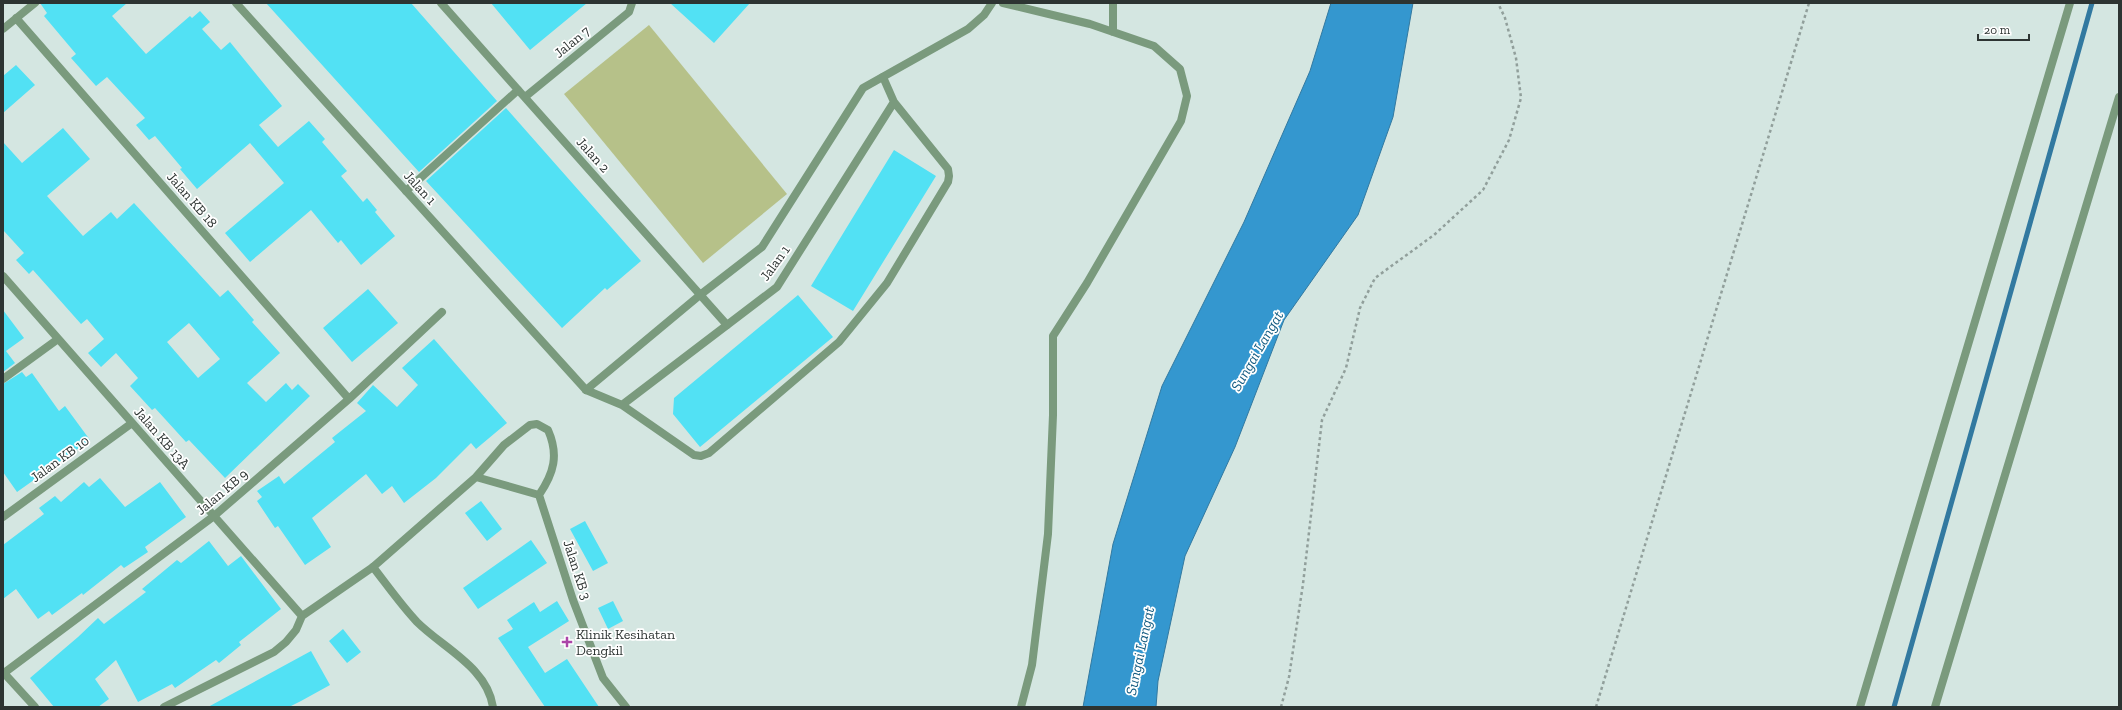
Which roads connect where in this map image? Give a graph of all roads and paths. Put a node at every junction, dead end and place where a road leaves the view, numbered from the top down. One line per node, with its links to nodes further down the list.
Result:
1 (35, 3): 11 (street)
2 (236, 3): 19 (street, Jalan 1)
3 (441, 3): 15 (street, Jalan 2)
4 (632, 3): 16 (street, Jalan 7)
5 (992, 3): 14 (street, Jalan 1)
6 (1003, 3): 13 (street)
7 (1113, 3): 13 (street)
8 (1498, 3): 42 (path)
9 (1809, 3): 43 (path)
10 (2070, 3): 44 (street)
11 (16, 18): 12 (street); 27 (street, Jalan KB 18)
12 (3, 29)
13 (1113, 32): 41 (street)
14 (883, 77): 18 (street); 21 (street, Jalan 1)
15 (518, 90): 16 (street, Jalan 2); 19 (street)
16 (525, 97): 21 (street, Jalan 2)
17 (2119, 97): 45 (street)
18 (894, 102): 23 (street, Jalan 1); 28 (street)
19 (406, 192): 26 (street, Jalan 1)
20 (3, 276): 24 (street, Jalan KB 13A)
21 (700, 295): 23 (street, Jalan 2); 26 (street, Jalan 1)
22 (442, 312): 27 (street, Jalan KB 9)
23 (727, 325): 28 (street, Jalan 1)
24 (58, 339): 25 (street); 29 (street, Jalan KB 13A)
25 (3, 379)
26 (586, 390): 28 (street, Jalan 1)
27 (349, 399): 32 (street, Jalan KB 9)
28 (622, 405)
29 (132, 423): 32 (street, Jalan KB 13A); 33 (street, Jalan KB 10)
30 (476, 477): 31 (street); 31 (street); 34 (street)
31 (539, 495): 40 (street, Jalan KB 3)
32 (214, 516): 35 (street, Jalan KB 13A); 36 (street, Jalan KB 9)
33 (3, 517)
34 (373, 567): 35 (street); 39 (street)
35 (302, 616): 38 (street)
36 (3, 672): 37 (street)
37 (35, 707)
38 (164, 707)
39 (493, 707)
40 (626, 707)
41 (1021, 707)
42 (1281, 707)
43 (1596, 707)
44 (1860, 707)
45 (1935, 707)

